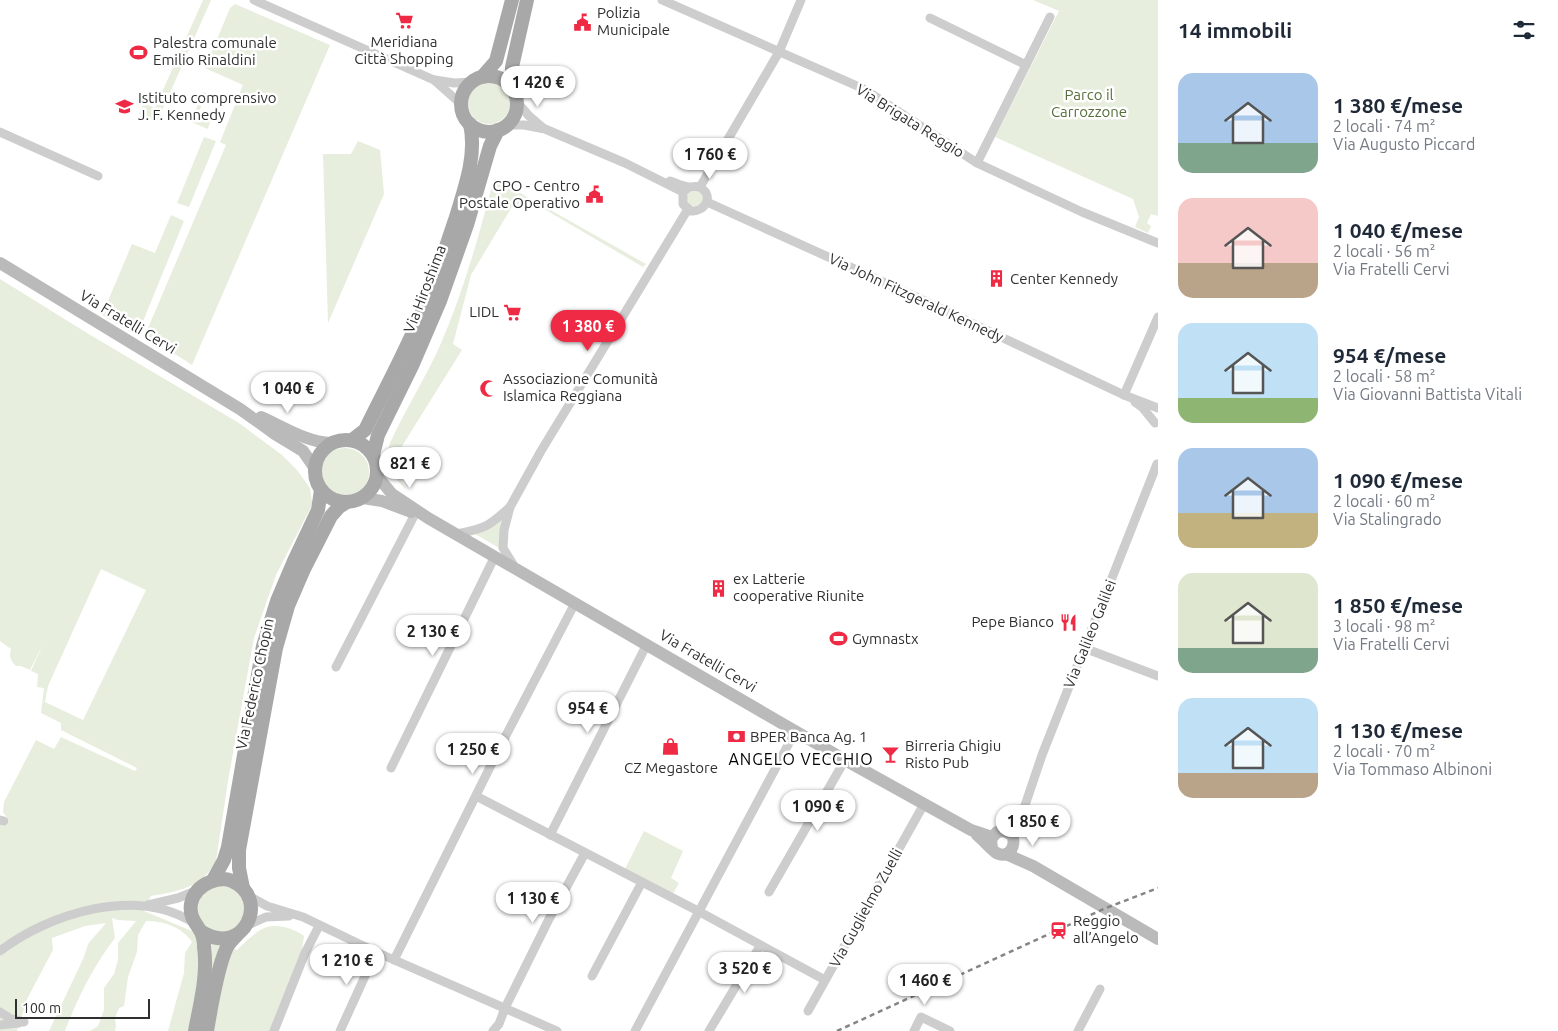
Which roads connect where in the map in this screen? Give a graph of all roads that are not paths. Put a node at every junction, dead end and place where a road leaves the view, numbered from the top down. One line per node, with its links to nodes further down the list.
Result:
1 (254, 0): 11 (street)
2 (512, 0): 10 (main road)
3 (527, 0): 12 (main road)
4 (662, 0): 8 (street, Via Brigata Reggio)
5 (801, 0): 8 (street)
6 (1050, 16): 9 (street)
7 (930, 18): 9 (street)
8 (779, 52): 19 (street, Via Brigata Reggio); 21 (street)
9 (1026, 65): 19 (street)
10 (477, 79): 11 (street); 12 (main road); 14 (main road)
11 (434, 80): 14 (street)
12 (512, 87): 13 (main road)
13 (517, 102): 16 (main road, Via Hiroshima); 17 (street)
14 (461, 104): 15 (main road, Via Hiroshima)
15 (470, 124): 16 (main road); 33 (main road, Via Hiroshima)
16 (502, 128): 17 (street); 36 (main road, Via Hiroshima)
17 (545, 129): 22 (street)
18 (0, 132): 20 (street)
19 (977, 163): 25 (street, Via Brigata Reggio)
20 (98, 176)
21 (700, 187): 22 (street); 23 (street)
22 (686, 190): 24 (street)
23 (707, 202): 24 (street); 28 (street, Via John Fitzgerald Kennedy)
24 (688, 209): 43 (street)
25 (1158, 243)
26 (0, 262): 30 (main road, Via Fratelli Cervi)
27 (1158, 317): 28 (street)
28 (1124, 395): 29 (street, Via John Fitzgerald Kennedy); 31 (street, Via John Fitzgerald Kennedy)
29 (1158, 408)
30 (240, 409): 34 (main road, Via Fratelli Cervi); 38 (main road, Via Fratelli Cervi)
31 (1157, 420): 32 (street, Via John Fitzgerald Kennedy)
32 (1158, 433)
33 (352, 440): 34 (main road, Via Fratelli Cervi); 36 (main road)
34 (331, 443): 38 (main road)
35 (1158, 453): 37 (street, Via Galileo Galilei)
36 (373, 455): 39 (main road)
37 (1157, 463): 51 (street, Via Galileo Galilei)
38 (314, 467): 40 (main road, Via Fratelli Cervi)
39 (377, 476): 41 (main road); 45 (main road, Via Fratelli Cervi)
40 (321, 490): 42 (main road); 64 (main road, Via Federico Chopin)
41 (363, 498): 42 (main road, Via Fratelli Cervi); 44 (main road, Via Fratelli Cervi)
42 (347, 502): 67 (main road, Via Federico Chopin)
43 (510, 507): 46 (street); 48 (street)
44 (415, 514): 45 (main road, Via Fratelli Cervi); 52 (street)
45 (428, 518): 46 (main road, Via Fratelli Cervi)
46 (456, 534): 47 (main road, Via Fratelli Cervi)
47 (495, 556): 48 (main road, Via Fratelli Cervi); 56 (street)
48 (516, 569): 49 (main road, Via Fratelli Cervi)
49 (575, 603): 50 (main road, Via Fratelli Cervi); 57 (street)
50 (647, 644): 54 (main road, Via Fratelli Cervi); 60 (street)
51 (1084, 648): 53 (street); 59 (street, Via Galileo Galilei)
52 (336, 667)
53 (1158, 676)
54 (796, 730): 55 (main road, Via Fratelli Cervi); 70 (street)
55 (846, 760): 58 (main road, Via Fratelli Cervi); 68 (street)
56 (391, 768)
57 (476, 796): 60 (street); 79 (street)
58 (924, 804): 61 (main road, Via Fratelli Cervi); 81 (street, Via Guglielmo Zuelli)
59 (1024, 805): 61 (street, Via Galileo Galilei); 62 (street, Via Galileo Galilei)
60 (550, 835): 63 (street)
61 (995, 839): 62 (main road); 62 (main road)
62 (1011, 846): 75 (main road)
63 (584, 853): 65 (street); 83 (street)
64 (213, 880): 66 (main road); 67 (main road)
65 (642, 882): 70 (street); 80 (street)
66 (198, 889): 69 (street); 73 (main road)
67 (245, 891): 71 (street); 74 (main road, Via Federico Chopin)
68 (769, 892)
69 (146, 906): 73 (street); 77 (street)
70 (698, 911): 76 (street); 93 (street)
71 (303, 917): 72 (street); 74 (street)
72 (319, 926): 78 (street); 89 (street)
73 (198, 928): 74 (main road); 87 (main road)
74 (241, 931): 88 (main road, Via Federico Chopin)
75 (1158, 939)
76 (760, 946): 81 (street); 94 (street)
77 (0, 951)
78 (376, 952): 79 (street); 90 (street)
79 (394, 960): 83 (street)
80 (592, 976)
81 (825, 980): 84 (street, Via Guglielmo Zuelli)
82 (1100, 989): 97 (street)
83 (505, 1008): 91 (street); 92 (street)
84 (808, 1011)
85 (0, 1012): 86 (street)
86 (0, 1025)
87 (195, 1031)
88 (207, 1031)
89 (274, 1031)
90 (340, 1031)
91 (493, 1031)
92 (557, 1031)
93 (635, 1031)
94 (709, 1031)
95 (914, 1031): 96 (street)
96 (950, 1031)
97 (1078, 1031)

